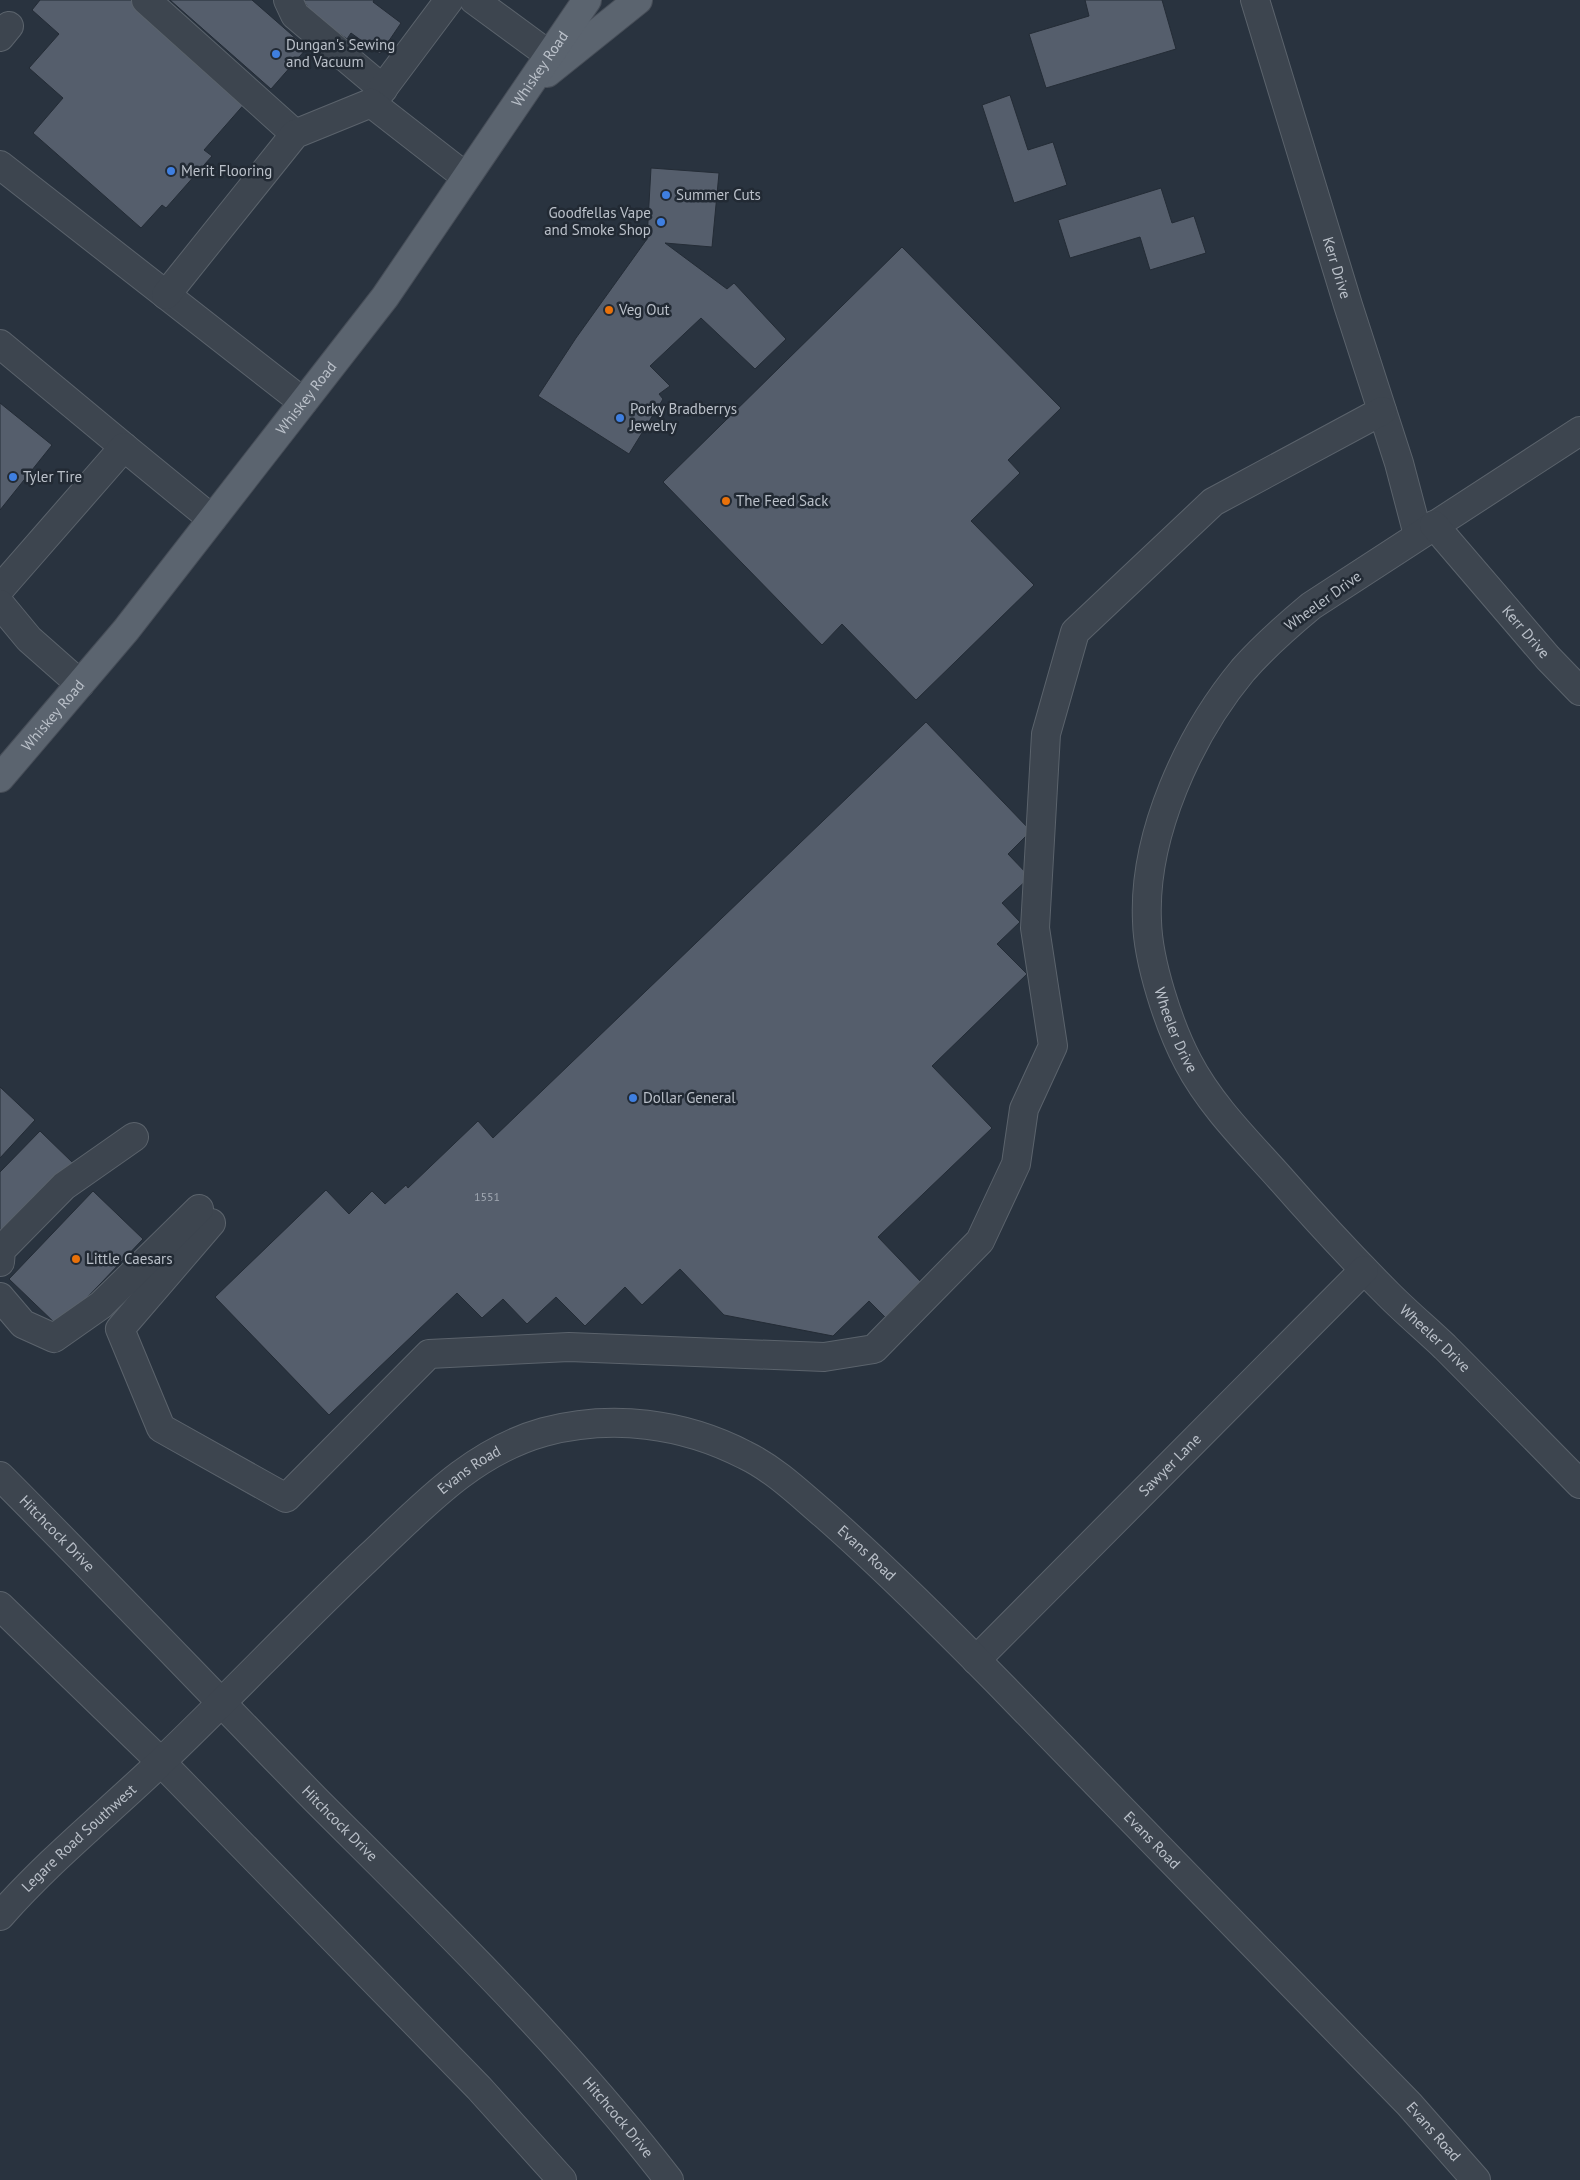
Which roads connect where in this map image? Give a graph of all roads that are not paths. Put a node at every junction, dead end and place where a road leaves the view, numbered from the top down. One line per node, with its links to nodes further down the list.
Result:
1 (146, 0): 11 (street)
2 (288, 0): 10 (street)
3 (449, 0): 10 (street)
4 (474, 0): 8 (street)
5 (587, 0): 8 (main road, Whiskey Road)
6 (638, 0): 9 (main road)
7 (1255, 0): 17 (street, Kerr Drive)
8 (549, 55): 9 (main road, Whiskey Road)
9 (522, 93): 13 (main road, Whiskey Road)
10 (377, 96): 11 (street); 13 (street)
11 (295, 134): 14 (street)
12 (0, 165): 14 (street)
13 (466, 177): 16 (main road, Whiskey Road)
14 (166, 295): 16 (street)
15 (0, 344): 19 (street)
16 (302, 402): 20 (main road, Whiskey Road)
17 (1382, 410): 21 (street, Kerr Drive); 30 (street)
18 (1580, 431): 21 (street, Wheeler Drive)
19 (124, 447): 20 (street); 22 (street)
20 (212, 520): 24 (main road, Whiskey Road)
21 (1426, 530): 25 (street, Kerr Drive); 29 (street, Wheeler Drive)
22 (0, 589)
23 (0, 604): 24 (street)
24 (80, 684): 26 (main road, Whiskey Road)
25 (1580, 691)
26 (0, 778)
27 (134, 1138): 28 (street)
28 (0, 1262)
29 (1364, 1270): 32 (street, Wheeler Drive); 34 (street, Sawyer Lane)
30 (0, 1297)
31 (0, 1476): 35 (street, Hitchcock Drive)
32 (1580, 1484)
33 (0, 1606): 36 (street)
34 (976, 1660): 35 (street, Evans Road); 40 (street, Evans Road)
35 (221, 1703): 36 (street, Evans Road); 39 (street, Hitchcock Drive)
36 (162, 1762): 37 (street, Legare Road Southwest); 38 (street)
37 (0, 1916)
38 (562, 2180)
39 (669, 2180)
40 (1476, 2180)

